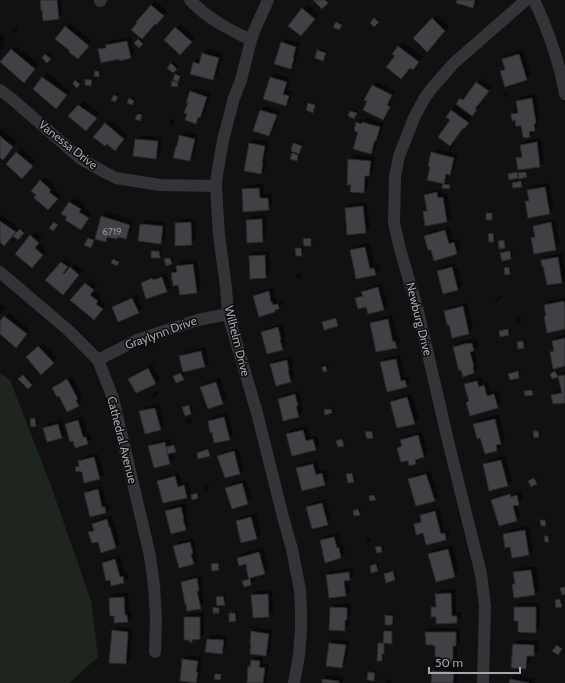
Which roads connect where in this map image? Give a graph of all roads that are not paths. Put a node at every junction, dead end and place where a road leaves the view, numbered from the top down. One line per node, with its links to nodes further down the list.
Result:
1 (190, 0): 5 (street)
2 (268, 0): 5 (street, Wilhelm Drive)
3 (526, 0): 14 (street, Newburg Drive)
4 (534, 0): 7 (street)
5 (251, 40): 8 (street, Wilhelm Drive)
6 (0, 90): 8 (street, Vanessa Drive)
7 (565, 94)
8 (216, 186): 10 (street, Wilhelm Drive)
9 (0, 272): 11 (street, Cathedral Avenue)
10 (228, 314): 11 (street, Graylynn Drive); 13 (street, Wilhelm Drive)
11 (98, 360): 12 (street, Cathedral Avenue)
12 (155, 652)
13 (294, 683)
14 (484, 683)

